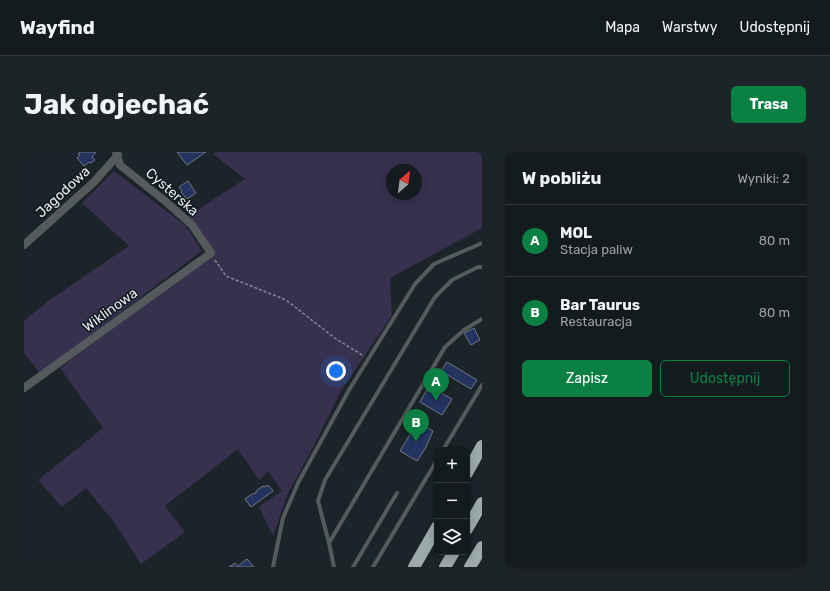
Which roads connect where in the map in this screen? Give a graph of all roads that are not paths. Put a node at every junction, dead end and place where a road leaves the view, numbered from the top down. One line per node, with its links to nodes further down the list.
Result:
1 (117, 154): 3 (street, Jagodowa); 4 (street, Cysterska)
2 (482, 243): 20 (lane)
3 (24, 245)
4 (211, 253): 8 (street, Wiklinowa)
5 (482, 267): 17 (lane)
6 (482, 319): 17 (lane)
7 (482, 385): 10 (lane)
8 (24, 388)
9 (482, 446): 12 (highway)
10 (445, 447)
11 (434, 465): 23 (lane)
12 (470, 468)
13 (397, 493): 22 (lane)
14 (482, 503): 15 (highway)
15 (470, 524)
16 (434, 532): 24 (highway)
17 (329, 543): 21 (lane)
18 (482, 547): 26 (highway)
19 (452, 555): 25 (highway)
20 (273, 567)
21 (334, 567)
22 (353, 567)
23 (373, 567)
24 (414, 567)
25 (445, 567)
26 (470, 567)

